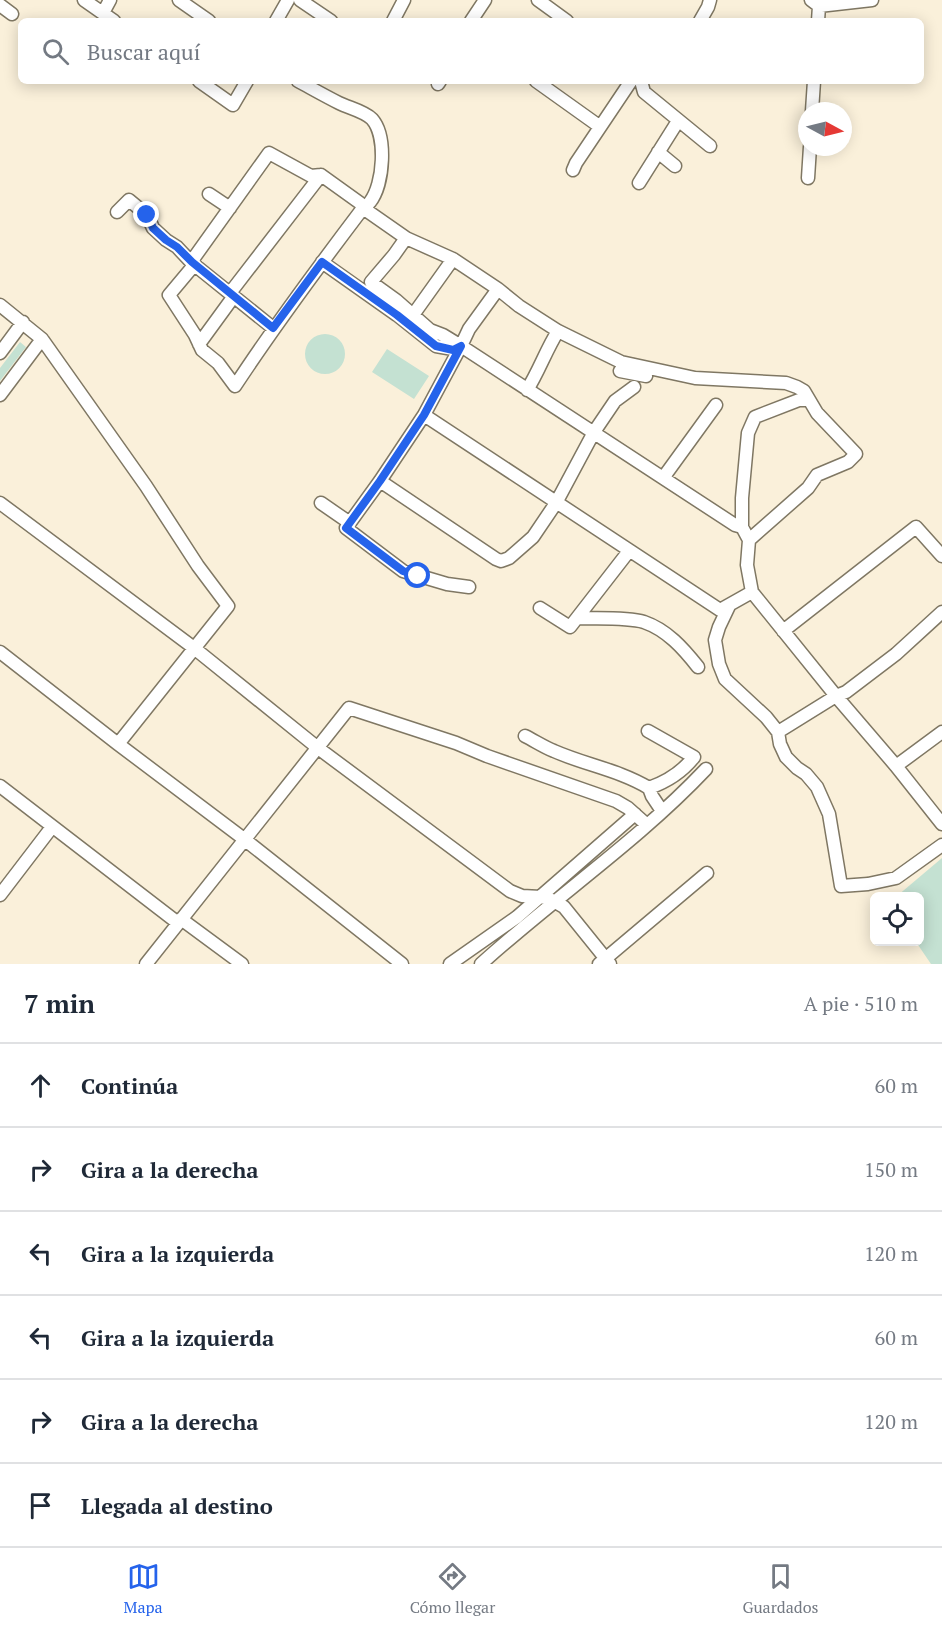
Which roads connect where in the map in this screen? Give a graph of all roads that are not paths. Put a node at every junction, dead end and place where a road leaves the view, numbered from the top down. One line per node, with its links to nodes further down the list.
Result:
1 (84, 0): 13 (street)
2 (110, 0): 13 (street)
3 (179, 0): 16 (street)
4 (288, 0): 17 (street)
5 (300, 0): 18 (street)
6 (404, 0): 19 (street)
7 (485, 0): 20 (street)
8 (538, 0): 21 (street)
9 (710, 0): 22 (street)
10 (872, 0): 11 (street)
11 (815, 3): 23 (street)
12 (0, 5): 14 (street)
13 (103, 13): 15 (street)
14 (12, 14)
15 (110, 18)
16 (205, 18)
17 (278, 18)
18 (327, 18)
19 (395, 18)
20 (473, 18)
21 (563, 18)
22 (702, 18)
23 (818, 18)
24 (203, 84): 25 (street)
25 (245, 84)
26 (303, 84): 44 (street)
27 (540, 84): 33 (street)
28 (629, 84): 33 (street)
29 (642, 84): 32 (street)
30 (814, 84): 31 (street)
31 (813, 102)
32 (678, 121): 34 (street); 35 (street)
33 (599, 126): 38 (street)
34 (710, 146)
35 (658, 152): 37 (street); 41 (street)
36 (809, 156): 40 (street)
37 (675, 166)
38 (573, 170)
39 (321, 175): 43 (street); 44 (street); 51 (street)
40 (808, 178)
41 (639, 183)
42 (209, 194): 43 (street)
43 (230, 208): 49 (street)
44 (363, 208): 46 (street); 48 (street)
45 (117, 212): 49 (street)
46 (406, 238): 47 (street); 53 (street)
47 (453, 259): 50 (street); 53 (street)
48 (322, 262): 55 (street); 59 (street)
49 (193, 263): 51 (street); 58 (street)
50 (498, 289): 56 (street); 59 (street)
51 (232, 295): 55 (street); 58 (street)
52 (0, 305): 54 (street)
53 (413, 315): 59 (street)
54 (23, 322): 57 (street); 60 (street)
55 (273, 328): 58 (street)
56 (558, 330): 62 (street); 64 (street)
57 (42, 339): 65 (street); 87 (street)
58 (199, 344)
59 (461, 346): 64 (street); 68 (street)
60 (0, 353)
61 (620, 371): 62 (street)
62 (695, 378): 66 (street)
63 (634, 387): 69 (street)
64 (527, 390): 69 (street)
65 (0, 395)
66 (808, 400): 76 (street); 77 (street)
67 (716, 405): 70 (street)
68 (424, 415): 71 (street); 74 (street)
69 (594, 432): 70 (street); 74 (street)
70 (663, 478): 76 (street)
71 (380, 481): 74 (street); 75 (street)
72 (0, 503): 87 (street)
73 (321, 503): 75 (street)
74 (556, 503): 78 (street)
75 (350, 523): 80 (street)
76 (742, 527): 77 (street)
77 (749, 540): 81 (street)
78 (629, 551): 82 (street); 85 (street)
79 (942, 556): 86 (street)
80 (470, 587)
81 (752, 592): 82 (street); 86 (street)
82 (729, 606): 92 (street)
83 (540, 608): 85 (street)
84 (942, 612): 90 (street)
85 (578, 618): 89 (street)
86 (783, 631): 90 (street)
87 (194, 648): 95 (street); 96 (street)
88 (0, 652): 95 (street)
89 (698, 667)
90 (836, 696): 92 (street); 97 (street)
91 (648, 731): 100 (street)
92 (778, 732): 107 (street)
93 (942, 732): 97 (street)
94 (525, 736): 100 (street)
95 (118, 744): 106 (street)
96 (318, 748): 102 (street); 106 (street); 110 (street)
97 (896, 766): 103 (street)
98 (706, 769): 101 (street)
99 (0, 786): 105 (street)
100 (649, 788): 101 (street)
101 (662, 811): 104 (street)
102 (635, 814): 104 (street); 110 (street)
103 (942, 824)
104 (647, 825): 111 (street)
105 (52, 827): 109 (street); 112 (street)
106 (244, 839): 112 (street); 116 (street)
107 (942, 845)
108 (707, 873): 113 (street)
109 (0, 895)
110 (541, 897): 111 (street); 117 (street)
111 (555, 902): 113 (street); 118 (street)
112 (180, 921): 114 (street); 115 (street)
113 (605, 962)
114 (146, 964)
115 (242, 964)
116 (402, 964)
117 (450, 964)
118 (481, 964)

